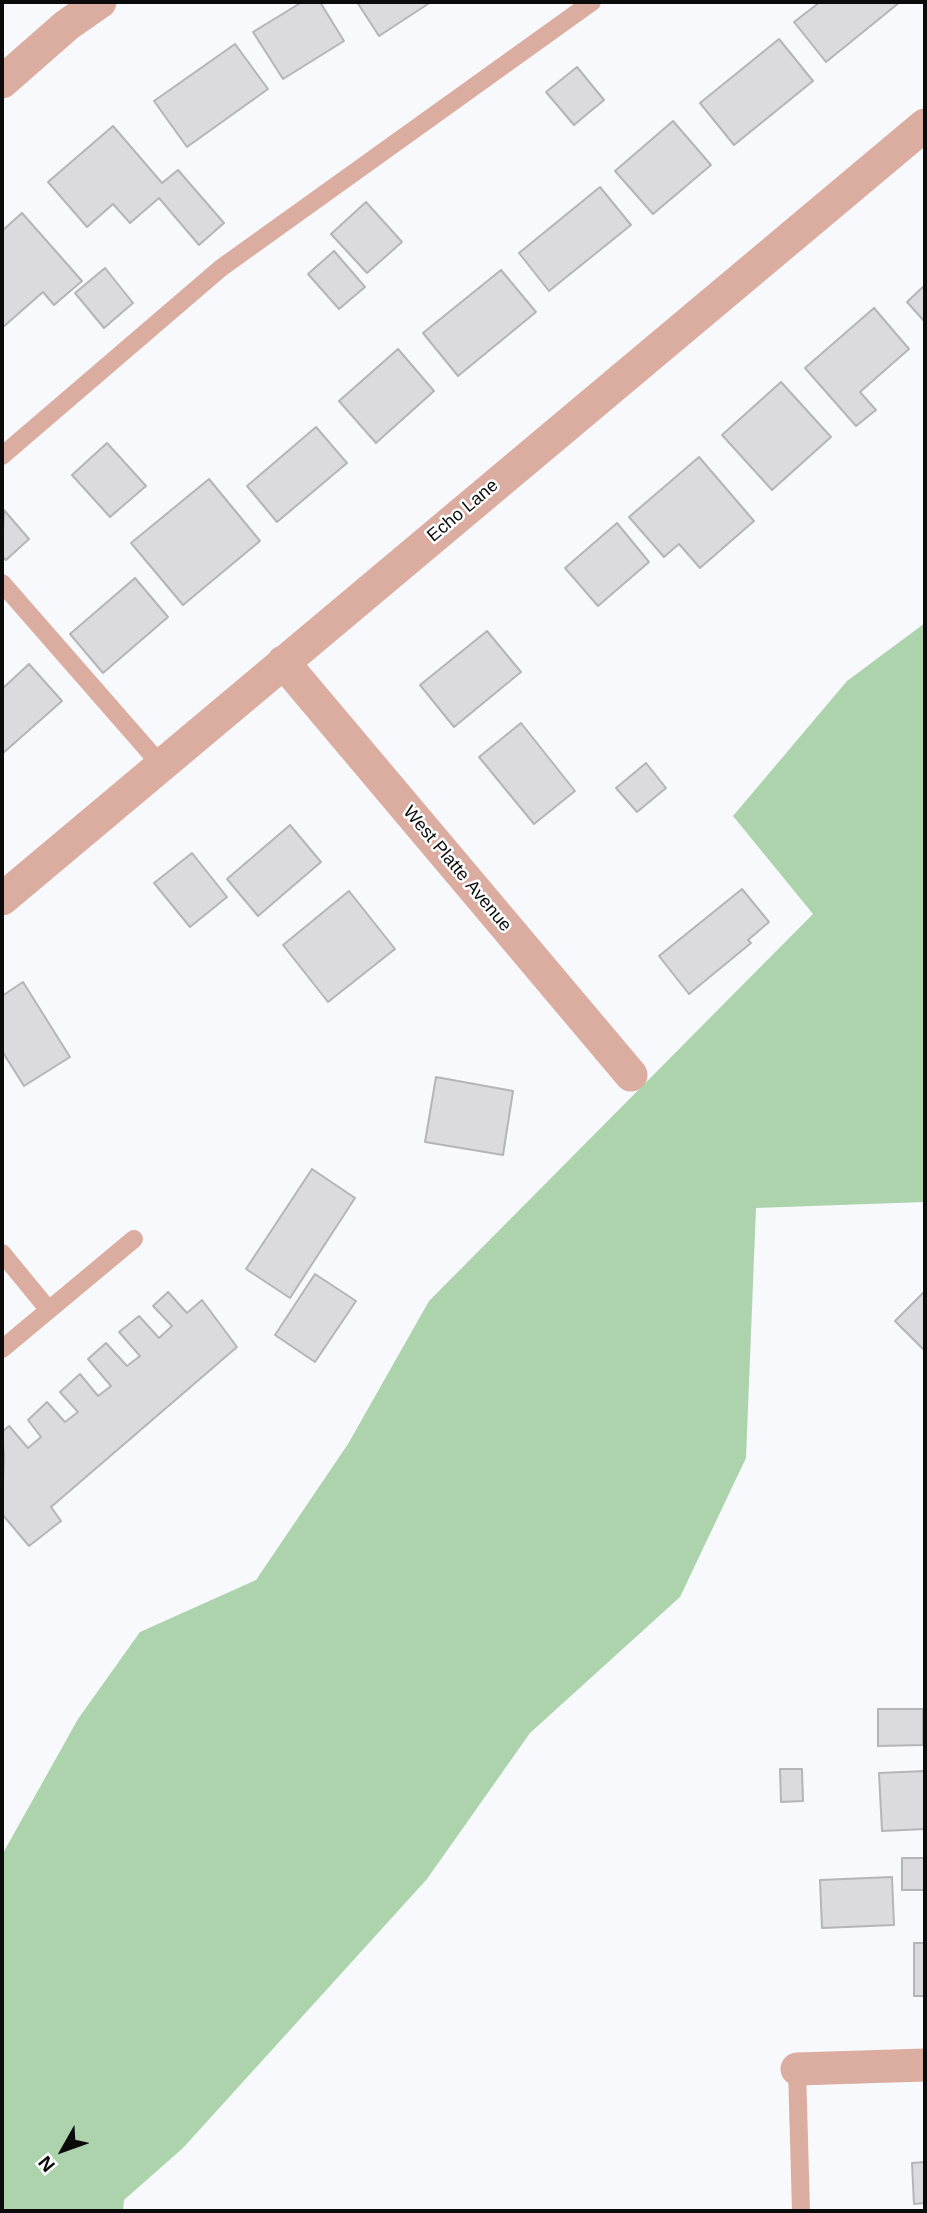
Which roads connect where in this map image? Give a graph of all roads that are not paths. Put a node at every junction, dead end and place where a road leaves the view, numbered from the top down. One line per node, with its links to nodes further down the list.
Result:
1 (100, 2): 3 (street)
2 (592, 2): 5 (lane)
3 (2, 82)
4 (925, 125): 7 (street, Echo Lane)
5 (2, 456)
6 (2, 583): 8 (lane)
7 (283, 662): 8 (street, Echo Lane); 10 (street, West Platte Avenue)
8 (161, 765): 9 (street, Echo Lane)
9 (2, 899)
10 (631, 1075)
11 (134, 1239): 13 (lane)
12 (2, 1253): 13 (lane)
13 (48, 1309): 14 (lane)
14 (2, 1349)
15 (925, 2066): 16 (street)
16 (796, 2069): 17 (lane)
17 (801, 2211)

